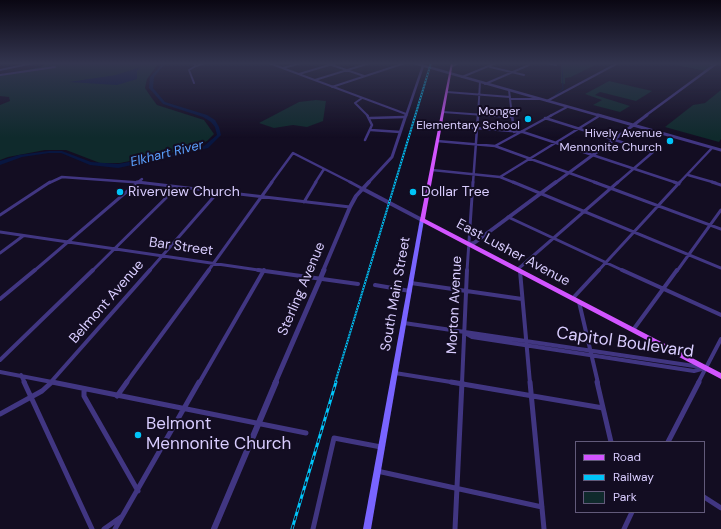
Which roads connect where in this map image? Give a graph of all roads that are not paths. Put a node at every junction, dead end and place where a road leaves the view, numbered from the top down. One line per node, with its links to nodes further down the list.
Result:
1 (334, 88): 11 (street)
2 (413, 88): 18 (street, Sterling Avenue)
3 (448, 88): 9 (main road, South Main Street)
4 (479, 88): 10 (street, Morton Avenue)
5 (500, 88): 8 (street)
6 (573, 88): 14 (street)
7 (684, 88): 24 (street)
8 (509, 90): 12 (street); 13 (street)
9 (447, 92): 10 (street); 16 (main road, South Main Street)
10 (478, 94): 12 (street); 17 (street, Morton Avenue)
11 (362, 98): 18 (street); 21 (street)
12 (510, 98): 13 (street); 20 (street)
13 (539, 99): 14 (street)
14 (547, 101): 15 (street)
15 (567, 107): 19 (street); 22 (street)
16 (443, 112): 17 (street); 23 (main road, South Main Street)
17 (477, 114): 20 (street); 25 (street, Morton Avenue)
18 (405, 116): 21 (street); 28 (street, Sterling Avenue)
19 (599, 116): 24 (street); 26 (street)
20 (512, 117): 29 (street)
21 (370, 118): 27 (street)
22 (545, 118): 26 (street); 30 (street)
23 (440, 125): 25 (street); 34 (main road, South Main Street)
24 (633, 125): 33 (street); 38 (street)
25 (477, 128): 29 (street); 36 (street, Morton Avenue)
26 (578, 128): 33 (street); 35 (street)
27 (371, 130): 28 (street); 32 (street)
28 (400, 132): 54 (street, Sterling Avenue)
29 (514, 132): 30 (street); 31 (street)
30 (520, 132): 31 (street); 35 (street)
31 (514, 135): 37 (street)
32 (365, 140)
33 (614, 140): 40 (street); 43 (street)
34 (437, 141): 36 (street); 44 (main road, South Main Street)
35 (555, 143): 40 (street); 41 (street)
36 (476, 144): 37 (street); 46 (street, Morton Avenue)
37 (495, 146): 41 (street)
38 (712, 148): 39 (street); 47 (street)
39 (721, 150)
40 (592, 155): 43 (street); 45 (street)
41 (530, 159): 45 (street); 48 (street)
42 (324, 169): 54 (street, East Lusher Avenue); 58 (street, East Lusher Avenue); 59 (street)
43 (633, 169): 51 (street); 55 (street)
44 (432, 170): 46 (street); 66 (main road, South Main Street)
45 (568, 173): 55 (street); 57 (street)
46 (473, 174): 48 (street); 74 (street, Morton Avenue)
47 (688, 175): 51 (street); 52 (street)
48 (500, 177): 57 (street)
49 (142, 179): 50 (street)
50 (137, 183): 53 (street); 64 (street); 73 (street)
51 (679, 184): 60 (street)
52 (721, 185)
53 (178, 187): 56 (street); 75 (street)
54 (362, 189): 61 (street, Sterling Avenue); 66 (street, East Lusher Avenue)
55 (611, 189): 60 (street); 63 (street)
56 (218, 192): 58 (street); 78 (street, Belmont Avenue)
57 (540, 194): 63 (street); 65 (street)
58 (260, 197): 59 (street); 80 (street)
59 (304, 202): 61 (street)
60 (658, 206): 67 (street); 70 (street)
61 (350, 207): 84 (street, Sterling Avenue)
62 (721, 210): 67 (street)
63 (585, 212): 70 (street); 72 (street)
64 (0, 215)
65 (508, 217): 72 (street); 74 (street)
66 (422, 220): 74 (main road, East Lusher Avenue); 85 (main road, South Main Street)
67 (710, 225): 68 (street); 77 (street)
68 (721, 229)
69 (0, 232): 71 (street, Bar Street)
70 (634, 232): 77 (street); 79 (street)
71 (23, 236): 73 (street, Bar Street); 76 (street)
72 (554, 238): 79 (street); 83 (street)
73 (68, 242): 75 (street, Bar Street); 92 (street)
74 (469, 244): 83 (main road, East Lusher Avenue); 90 (street, Morton Avenue)
75 (114, 249): 78 (street, Bar Street); 102 (street)
76 (0, 253)
77 (688, 254): 81 (street); 88 (street)
78 (162, 256): 80 (street, Bar Street); 108 (street, Belmont Avenue)
79 (606, 262): 88 (street); 91 (street)
80 (212, 263): 82 (street, Bar Street); 112 (street)
81 (721, 268)
82 (264, 270): 84 (street, Bar Street); 115 (street)
83 (519, 270): 91 (main road, East Lusher Avenue); 93 (street)
84 (320, 278): 86 (street, Bar Street); 117 (street, Sterling Avenue)
85 (411, 283): 89 (main road, South Main Street); 90 (street)
86 (358, 284)
87 (374, 286): 89 (street)
88 (665, 289): 95 (street); 97 (street)
89 (410, 291): 96 (main road, South Main Street)
90 (466, 291): 93 (street); 98 (street, Morton Avenue)
91 (573, 298): 94 (main road, East Lusher Avenue)
92 (0, 299)
93 (522, 299): 100 (street)
94 (580, 302): 97 (main road, East Lusher Avenue); 101 (street)
95 (721, 315)
96 (404, 323): 98 (street, Capitol Boulevard); 105 (main road, South Main Street)
97 (633, 330): 103 (main road, East Lusher Avenue)
98 (464, 333): 100 (street, Capitol Boulevard); 109 (street, Morton Avenue)
99 (721, 339): 103 (street)
100 (526, 343): 101 (street, Capitol Boulevard); 113 (street)
101 (591, 353): 103 (street, Capitol Boulevard); 114 (street)
102 (0, 360)
103 (706, 368): 107 (main road, East Lusher Avenue); 120 (street)
104 (0, 372): 106 (street)
105 (395, 373): 109 (street); 121 (main road, South Main Street)
106 (21, 375): 108 (street); 111 (street)
107 (721, 376)
108 (52, 382): 110 (street); 111 (street, Belmont Avenue)
109 (462, 384): 113 (street); 123 (street, Morton Avenue)
110 (84, 389): 112 (street); 124 (street)
111 (31, 396): 116 (street, Belmont Avenue); 130 (street)
112 (117, 396): 115 (street)
113 (531, 396): 114 (street); 126 (street)
114 (603, 408): 119 (street)
115 (184, 409): 117 (street); 124 (street)
116 (0, 414)
117 (258, 423): 118 (street); 133 (street, Sterling Avenue)
118 (306, 433)
119 (611, 441)
120 (669, 441)
121 (381, 447): 122 (main road, South Main Street); 134 (street)
122 (377, 471): 123 (street); 135 (main road, South Main Street)
123 (457, 488): 126 (street); 136 (street, Morton Avenue)
124 (138, 491): 129 (street)
125 (705, 498): 127 (street)
126 (542, 507): 137 (street)
127 (721, 508)
128 (632, 513): 138 (street)
129 (123, 515): 131 (street); 132 (street)
130 (92, 529)
131 (104, 529)
132 (115, 529)
133 (214, 529)
134 (313, 529)
135 (367, 529)
136 (455, 529)
137 (544, 529)
138 (624, 529)

